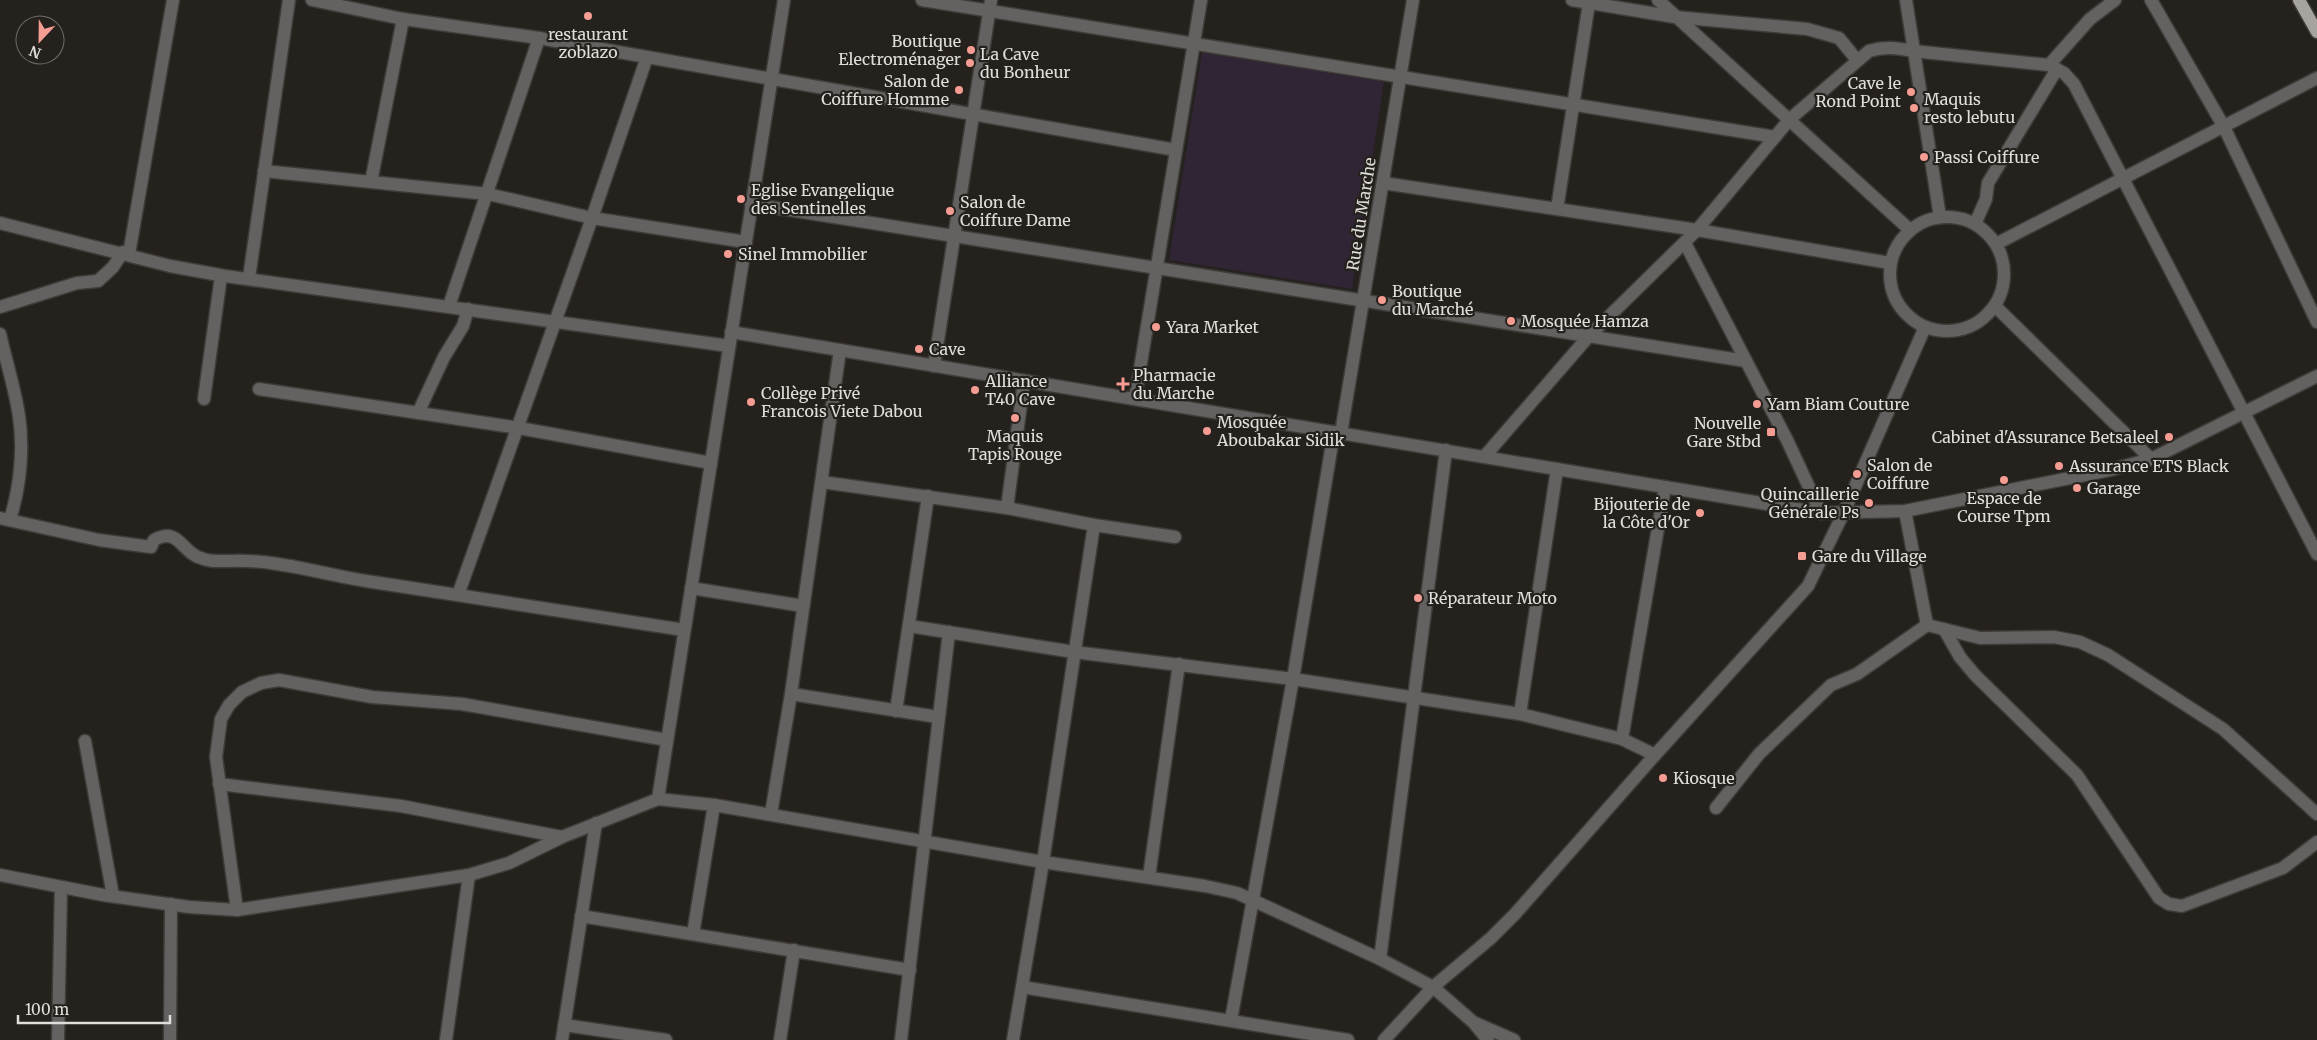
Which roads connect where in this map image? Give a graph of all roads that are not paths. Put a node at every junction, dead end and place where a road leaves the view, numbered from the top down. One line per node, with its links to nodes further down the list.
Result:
1 (173, 0): 51 (street)
2 (289, 0): 34 (street)
3 (312, 0): 17 (street)
4 (784, 0): 27 (street)
5 (922, 0): 15 (street)
6 (1201, 0): 20 (street)
7 (1413, 0): 25 (street, Rue du Marche)
8 (1572, 0): 14 (street)
9 (1658, 0): 16 (street)
10 (1906, 0): 21 (street)
11 (2115, 0): 24 (street)
12 (2151, 0): 31 (street)
13 (2299, 0): 18 (main road)
14 (1589, 3): 16 (street); 28 (street)
15 (990, 5): 20 (street); 29 (street)
16 (1675, 16): 23 (street); 30 (street)
17 (403, 19): 19 (street); 36 (street)
18 (2317, 32)
19 (539, 38): 22 (street); 38 (street)
20 (1194, 43): 25 (street); 33 (street)
21 (1914, 51): 23 (street); 24 (street); 41 (street)
22 (647, 57): 27 (street); 42 (street)
23 (1858, 60): 30 (street)
24 (2053, 67): 35 (street); 44 (street)
25 (1400, 77): 28 (street); 37 (street, Rue du Marche)
26 (2317, 78): 31 (street)
27 (771, 80): 29 (street); 39 (street)
28 (1573, 104): 32 (street); 40 (street)
29 (974, 115): 33 (street); 47 (street)
30 (1790, 119): 32 (street); 46 (street)
31 (2224, 127): 35 (street); 62 (street)
32 (1775, 137): 45 (street)
33 (1176, 150): 53 (street)
34 (264, 171): 36 (street); 55 (street)
35 (2122, 178): 50 (street); 77 (street)
36 (371, 182): 38 (street)
37 (1383, 183): 40 (street); 56 (street, Rue du Marche)
38 (488, 194): 42 (street); 57 (street)
39 (752, 204): 47 (street); 48 (street)
40 (1557, 209): 45 (street)
41 (1940, 217): 44 (street); 46 (street)
42 (592, 218): 48 (street); 61 (street)
43 (0, 223): 51 (street)
44 (1975, 224): 50 (street)
45 (1697, 230): 49 (street); 52 (street)
46 (1910, 230): 52 (street)
47 (955, 236): 53 (street); 70 (street)
48 (746, 242): 64 (street)
49 (1685, 243): 66 (street); 69 (street)
50 (1996, 244): 58 (street)
51 (126, 253): 54 (street); 59 (street)
52 (1890, 263): 63 (street)
53 (1157, 268): 56 (street); 75 (street)
54 (221, 276): 55 (street); 74 (street)
55 (249, 278): 57 (street)
56 (1363, 301): 66 (street); 79 (street, Rue du Marche)
57 (449, 306): 60 (street)
58 (1995, 306): 63 (street); 82 (street)
59 (0, 308)
60 (468, 309): 61 (street); 76 (street)
61 (556, 321): 67 (street); 78 (street)
62 (2317, 322)
63 (1925, 327): 90 (street)
64 (731, 332): 67 (street); 68 (street)
65 (0, 334): 92 (street)
66 (1589, 336): 69 (street); 81 (street)
67 (729, 346): 83 (street)
68 (840, 350): 70 (street); 85 (street)
69 (1746, 361): 91 (street)
70 (934, 366): 72 (street)
71 (2317, 376): 77 (street)
72 (1024, 380): 75 (street); 88 (street)
73 (260, 389): 76 (street)
74 (204, 399)
75 (1135, 399): 79 (street)
76 (418, 413): 78 (street)
77 (2243, 413): 82 (street); 95 (street)
78 (519, 428): 83 (street); 97 (street)
79 (1338, 433): 80 (street); 106 (street, Rue du Marche)
80 (1446, 450): 81 (street); 108 (street)
81 (1484, 457): 84 (street)
82 (2151, 459): 89 (street)
83 (711, 462): 96 (street)
84 (1557, 469): 86 (street); 110 (street)
85 (822, 482): 87 (street); 98 (street)
86 (1665, 487): 91 (street); 112 (street)
87 (928, 496): 88 (street); 100 (street)
88 (1007, 508): 93 (street)
89 (1905, 511): 90 (street); 99 (street)
90 (1844, 512): 91 (street); 115 (street)
91 (1821, 513)
92 (5, 518): 97 (street)
93 (1094, 525): 94 (street); 104 (street)
94 (1175, 537)
95 (2317, 554)
96 (691, 588): 98 (street); 102 (street)
97 (458, 595): 102 (street)
98 (803, 606): 107 (street)
99 (1927, 625): 101 (street); 119 (street)
100 (909, 626): 103 (street); 109 (street)
101 (1944, 629): 121 (street); 125 (street)
102 (684, 630): 114 (street)
103 (949, 632): 104 (street); 111 (street)
104 (1074, 652): 105 (street); 126 (street)
105 (1179, 664): 106 (street); 129 (street)
106 (1293, 679): 108 (street); 132 (street, Rue du Marche)
107 (791, 694): 109 (street); 120 (street)
108 (1413, 698): 110 (street); 138 (street)
109 (896, 711): 111 (street)
110 (1520, 714): 112 (street)
111 (938, 718): 124 (street)
112 (1622, 739): 115 (street)
113 (85, 740): 131 (street)
114 (667, 740): 116 (street); 117 (street)
115 (1655, 755): 141 (street)
116 (219, 784): 123 (street); 134 (street)
117 (658, 799): 118 (street); 122 (street)
118 (714, 805): 120 (street); 136 (street)
119 (1716, 808)
120 (771, 814): 124 (street)
121 (2317, 814)
122 (596, 823): 123 (street); 135 (street)
123 (562, 837): 128 (street)
124 (923, 840): 126 (street); 139 (street)
125 (2317, 842)
126 (1043, 862): 129 (street); 140 (street)
127 (0, 875): 130 (street)
128 (469, 875): 134 (street); 147 (street)
129 (1149, 877): 132 (street)
130 (61, 887): 131 (street); 145 (street)
131 (114, 896): 133 (street)
132 (1254, 900): 138 (street); 142 (street, Rue du Marche)
133 (171, 904): 134 (street); 146 (street)
134 (238, 910)
135 (581, 916): 136 (street); 144 (street)
136 (694, 934): 137 (street)
137 (794, 950): 139 (street); 150 (street)
138 (1380, 959): 141 (street)
139 (910, 970): 151 (street)
140 (1022, 987): 142 (street); 152 (street)
141 (1433, 987): 143 (street); 154 (street)
142 (1231, 1020): 153 (street)
143 (1473, 1022): 155 (street); 156 (street)
144 (564, 1025): 148 (street); 149 (street)
145 (58, 1040)
146 (170, 1040)
147 (446, 1040)
148 (562, 1040)
149 (666, 1040)
150 (780, 1040)
151 (901, 1040)
152 (1013, 1040)
153 (1348, 1040)
154 (1384, 1040)
155 (1488, 1040)
156 (1514, 1040)

